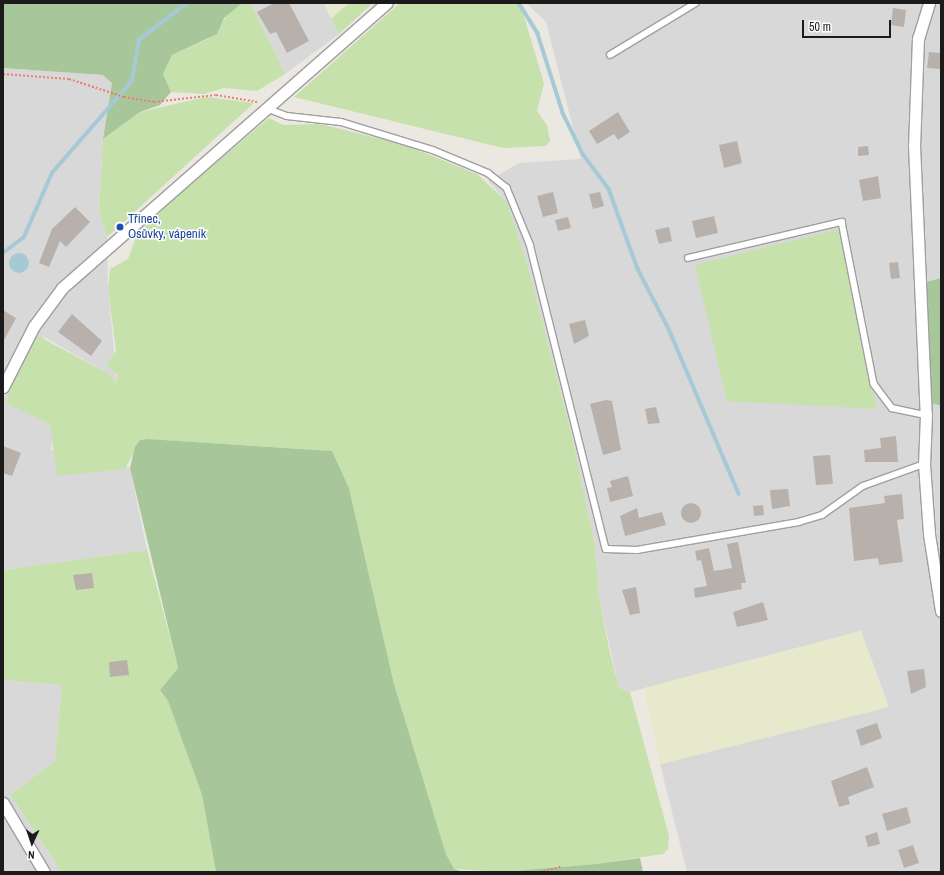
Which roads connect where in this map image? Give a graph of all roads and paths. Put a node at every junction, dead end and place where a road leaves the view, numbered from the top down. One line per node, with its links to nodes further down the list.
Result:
1 (386, 3): 6 (street)
2 (696, 3): 4 (lane)
3 (929, 3): 9 (street)
4 (610, 55)
5 (3, 74): 6 (path)
6 (266, 108): 8 (street); 10 (lane)
7 (688, 258): 9 (lane)
8 (3, 387)
9 (926, 415): 10 (street)
10 (924, 464): 11 (street)
11 (941, 610)
12 (3, 803): 14 (street)
13 (561, 867): 15 (path)
14 (44, 872)
15 (539, 872)

